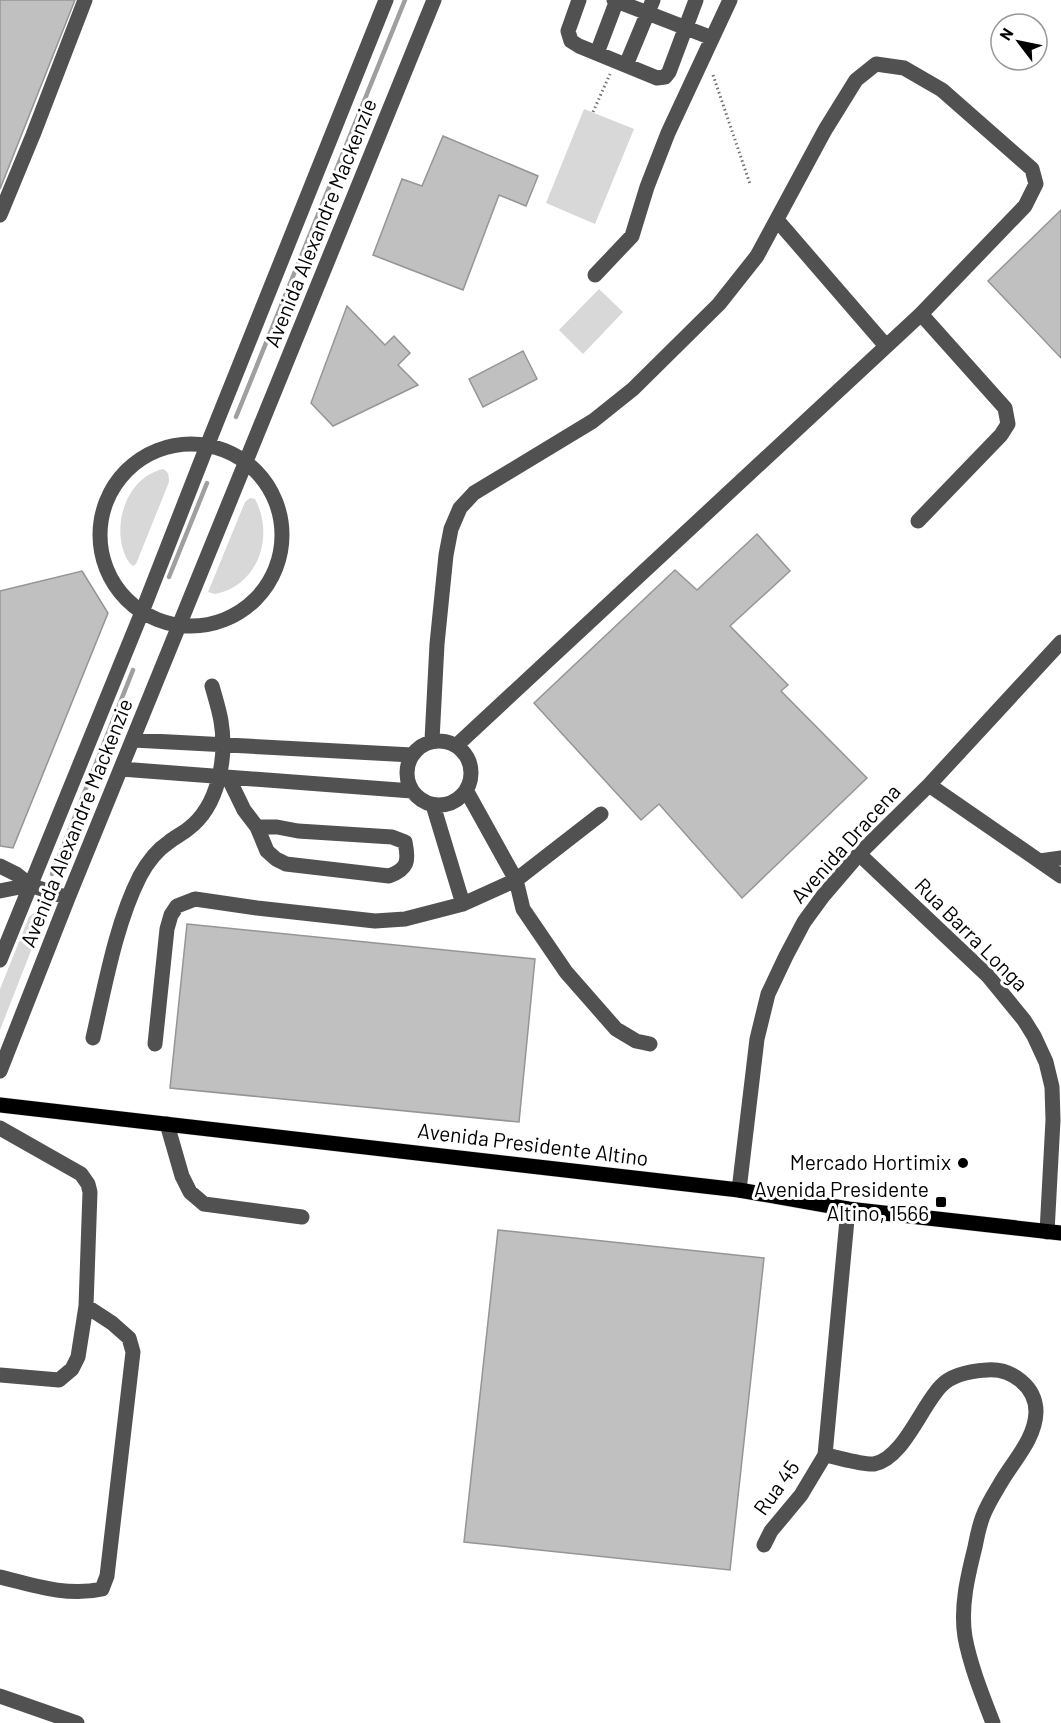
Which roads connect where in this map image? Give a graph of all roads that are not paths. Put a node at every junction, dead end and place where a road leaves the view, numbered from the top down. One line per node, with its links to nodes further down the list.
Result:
1 (85, 0): 13 (street)
2 (386, 0): 18 (street, Avenida Alexandre Mackenzie)
3 (435, 0): 19 (street, Avenida Alexandre Mackenzie)
4 (579, 0): 11 (street)
5 (616, 0): 8 (street); 11 (street)
6 (696, 0): 9 (street)
7 (730, 0): 10 (street)
8 (650, 7): 9 (street); 12 (street)
9 (686, 28): 10 (street); 12 (street)
10 (712, 38): 15 (street)
11 (597, 53): 12 (street)
12 (626, 65)
13 (0, 216)
14 (777, 220): 16 (street); 17 (street); 26 (street)
15 (595, 275)
16 (921, 314): 17 (street); 20 (street)
17 (886, 346): 28 (street)
18 (207, 446): 19 (street); 21 (street, Avenida Alexandre Mackenzie); 21 (street)
19 (246, 462): 22 (street, Avenida Alexandre Mackenzie); 22 (street)
20 (918, 521)
21 (142, 612): 22 (street); 44 (street, Avenida Alexandre Mackenzie)
22 (180, 626): 25 (street, Avenida Alexandre Mackenzie)
23 (1061, 642): 32 (street, Avenida Dracena)
24 (212, 686): 27 (street)
25 (133, 740): 27 (street); 30 (street, Avenida Alexandre Mackenzie)
26 (432, 740): 28 (street); 29 (street)
27 (223, 745): 29 (street); 31 (street)
28 (457, 745): 33 (street)
29 (412, 755): 34 (street)
30 (122, 769): 31 (street); 46 (street, Avenida Alexandre Mackenzie)
31 (224, 777): 34 (street); 37 (street); 50 (street)
32 (928, 785): 38 (street, Avenida Dracena); 40 (street)
33 (466, 790): 35 (street); 43 (street)
34 (412, 791): 35 (street)
35 (433, 805): 47 (street)
36 (602, 814): 43 (street)
37 (257, 827): 37 (street)
38 (859, 854): 58 (street, Avenida Dracena); 61 (street, Rua Barra Longa)
39 (1061, 858): 40 (street)
40 (1040, 861): 42 (street)
41 (0, 866): 44 (street)
42 (1061, 876)
43 (516, 879): 47 (street); 52 (street)
44 (30, 885): 45 (street); 46 (street); 48 (street, Avenida Alexandre Mackenzie)
45 (0, 891)
46 (68, 898): 53 (street, Avenida Alexandre Mackenzie)
47 (463, 904): 51 (street)
48 (7, 924): 49 (street, Avenida Alexandre Mackenzie)
49 (0, 960)
50 (93, 1038)
51 (155, 1044)
52 (650, 1044)
53 (4, 1046): 54 (street, Avenida Alexandre Mackenzie)
54 (0, 1071)
55 (0, 1105): 56 (main road, Avenida Presidente Altino)
56 (167, 1124): 58 (main road, Avenida Presidente Altino); 60 (street)
57 (0, 1128): 62 (street)
58 (739, 1190): 59 (main road, Avenida Presidente Altino)
59 (848, 1209): 61 (main road, Avenida Presidente Altino); 64 (street)
60 (302, 1216)
61 (1054, 1232)
62 (86, 1306): 63 (street); 66 (street)
63 (0, 1375)
64 (825, 1455): 65 (street, Rua 45); 69 (street)
65 (764, 1545)
66 (0, 1577)
67 (0, 1696): 68 (street)
68 (77, 1723)
69 (993, 1723)

